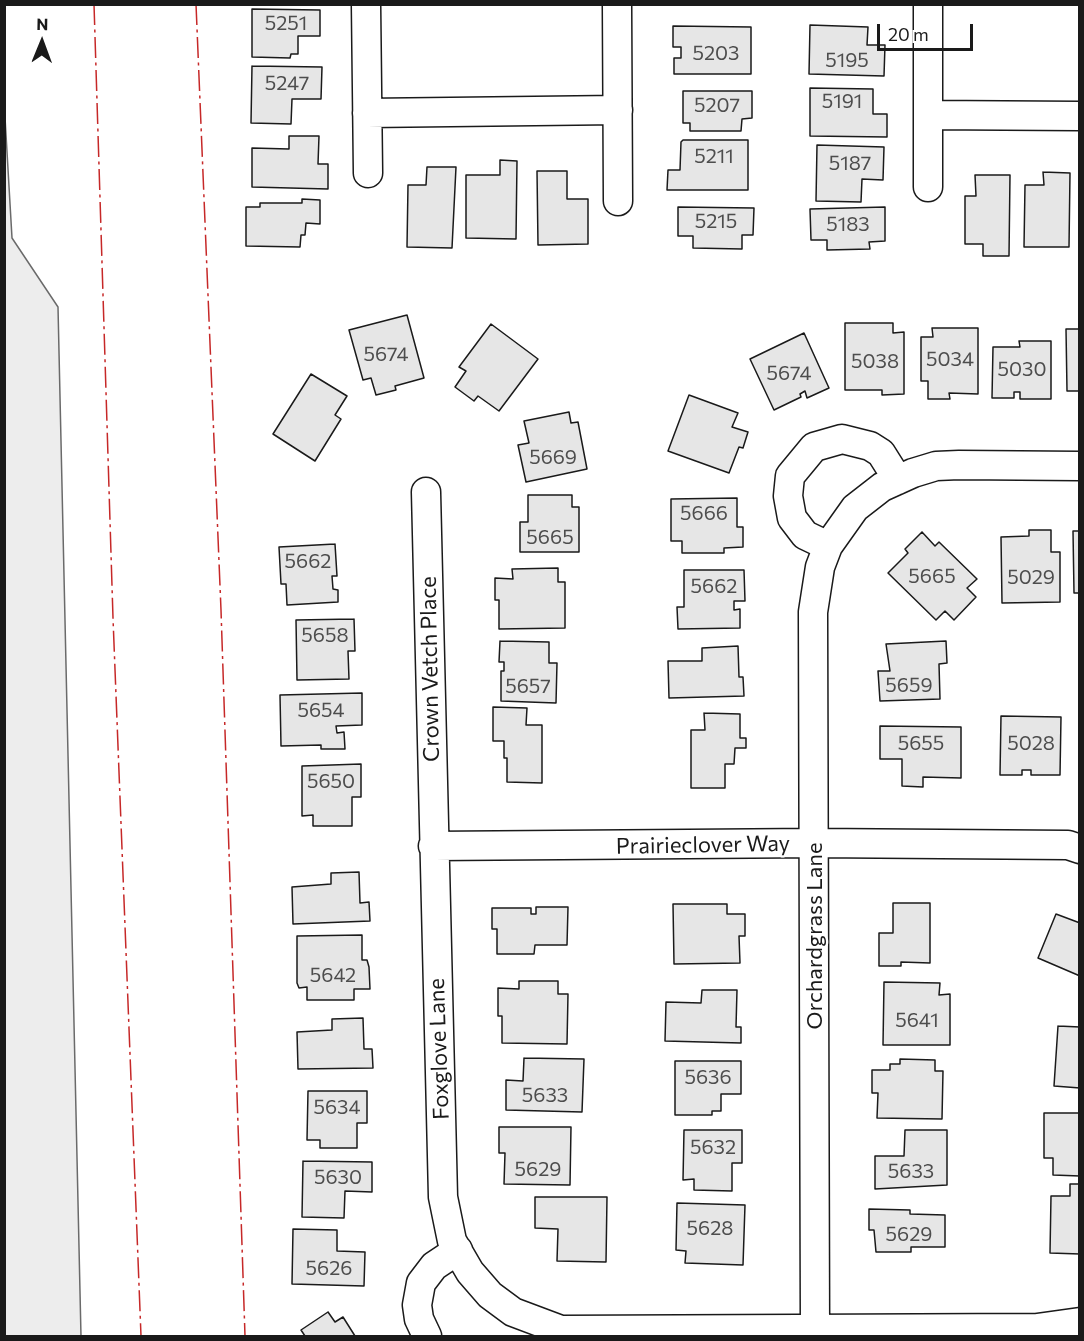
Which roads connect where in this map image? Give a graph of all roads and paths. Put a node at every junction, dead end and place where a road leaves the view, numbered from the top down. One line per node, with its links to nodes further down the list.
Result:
1 (366, 4): 5 (street)
2 (616, 4): 4 (street)
3 (928, 4): 6 (street)
4 (618, 110): 5 (street); 10 (street)
5 (367, 113): 8 (street)
6 (928, 115): 7 (street); 9 (street)
7 (1080, 116)
8 (368, 173)
9 (928, 187)
10 (618, 201)
11 (1080, 466): 12 (street, Orchardgrass Lane)
12 (898, 480): 14 (street, Orchardgrass Lane); 14 (street)
13 (426, 492): 16 (street, Crown Vetch Place)
14 (828, 546): 15 (street, Orchardgrass Lane)
15 (815, 843): 16 (street, Prairieclover Way); 17 (street, Prairieclover Way); 21 (street, Orchardgrass Lane)
16 (434, 846): 18 (street, Foxglove Lane)
17 (1080, 849)
18 (458, 1250): 20 (street, Foxglove Lane); 22 (street)
19 (1080, 1322): 21 (street, Foxglove Lane)
20 (522, 1327): 21 (street, Foxglove Lane)
21 (815, 1329)
22 (427, 1336)

